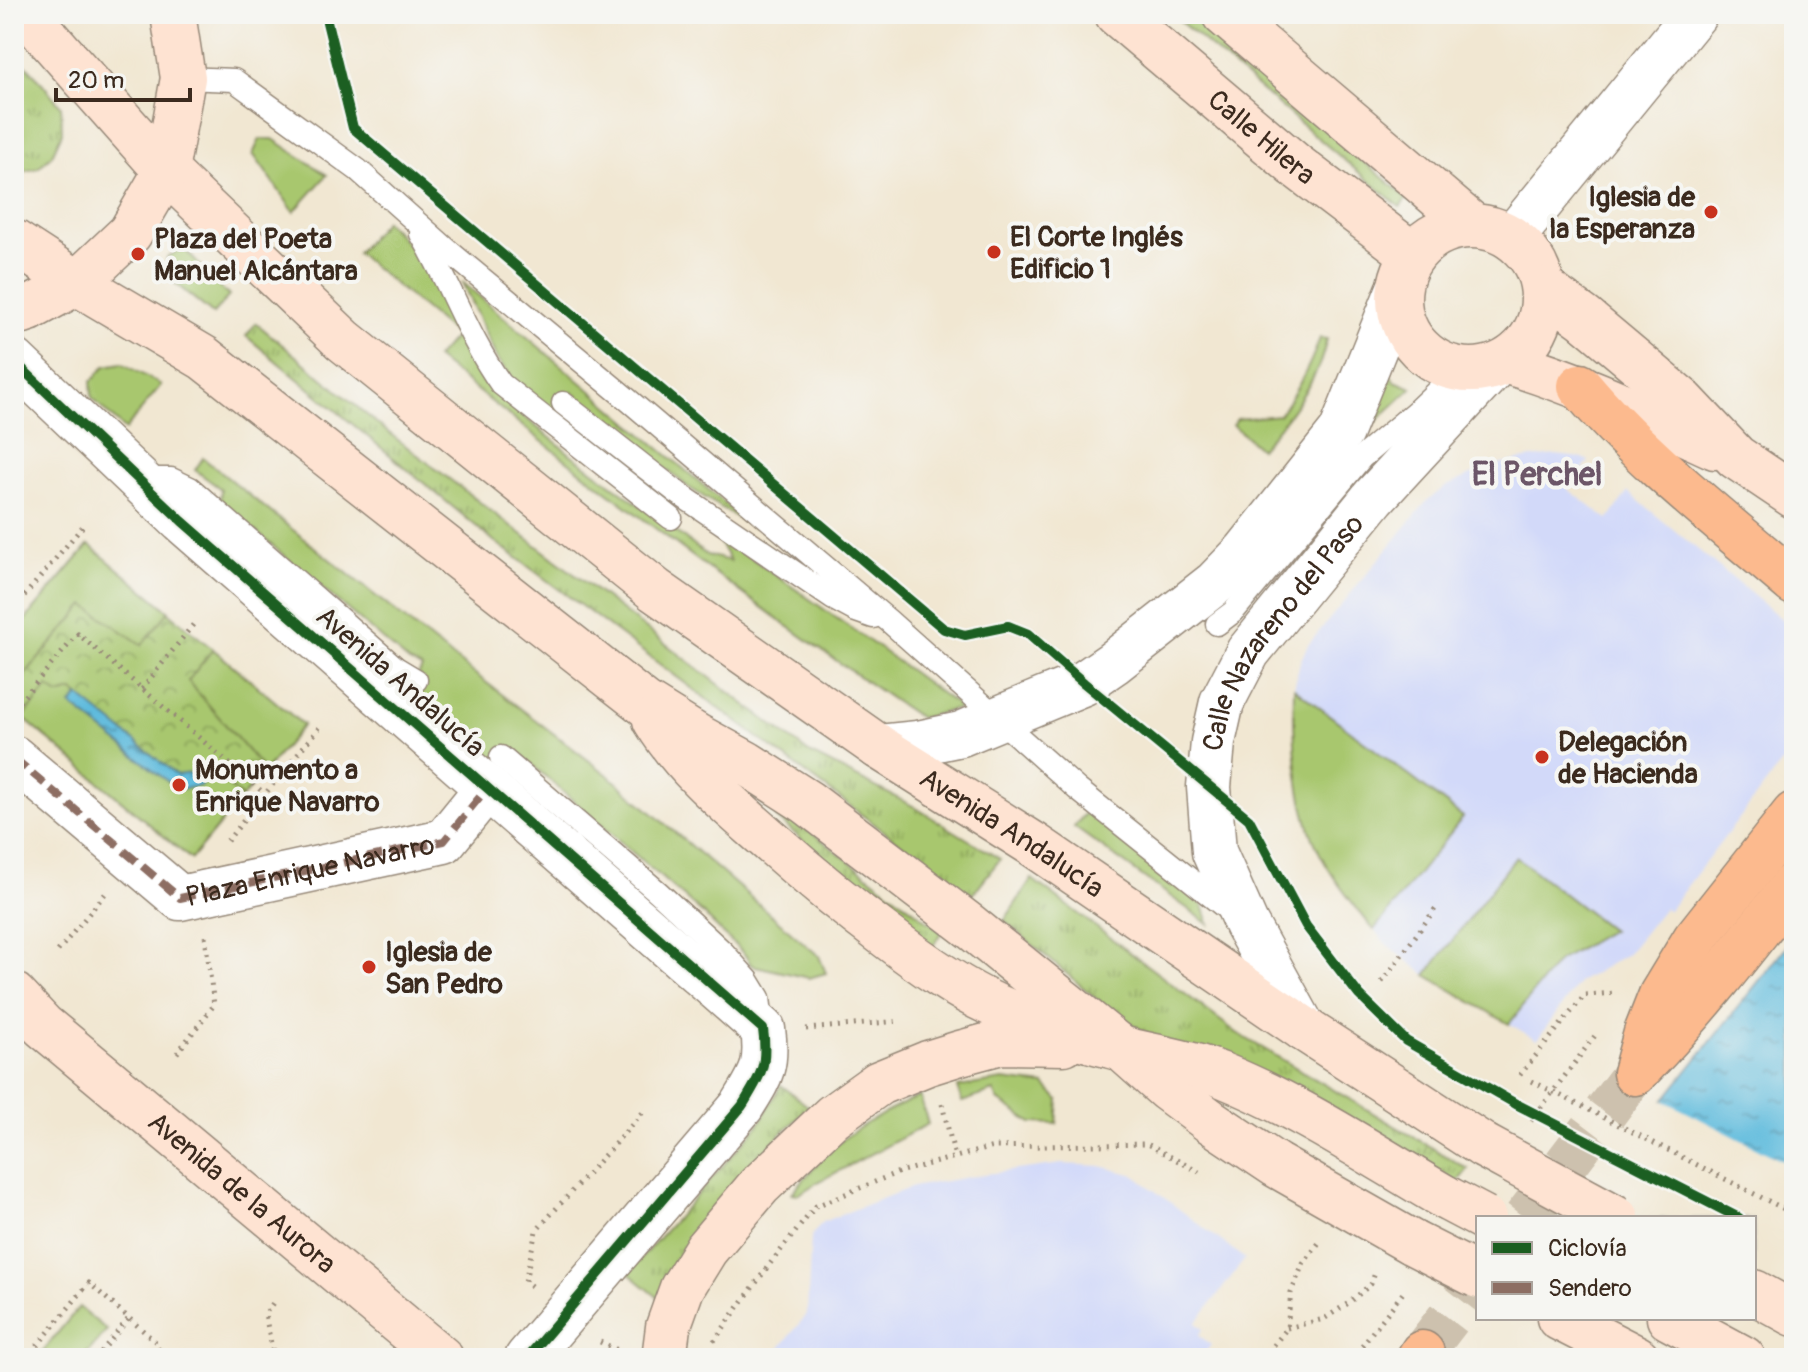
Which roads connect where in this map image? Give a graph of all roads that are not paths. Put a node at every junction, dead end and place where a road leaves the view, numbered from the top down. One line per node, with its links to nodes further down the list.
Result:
1 (27, 14): 8 (main road, Avenida Andalucía)
2 (173, 14): 7 (main road)
3 (196, 14): 7 (main road)
4 (1117, 14): 12 (main road, Calle Hilera)
5 (1224, 14): 10 (main road)
6 (1695, 14): 10 (street)
7 (183, 78): 8 (main road); 9 (lane)
8 (166, 171): 13 (main road); 30 (main road, Avenida Andalucía)
9 (412, 219): 23 (lane); 25 (lane)
10 (1492, 231): 12 (main road); 14 (main road)
11 (14, 242): 13 (main road)
12 (1405, 272): 17 (main road); 29 (street)
13 (77, 283): 15 (main road); 28 (main road)
14 (1544, 289): 17 (main road); 20 (main road)
15 (14, 314)
16 (14, 361): 21 (street, Avenida Andalucía)
17 (1487, 366): 18 (main road); 26 (lane); 35 (street, Calle Nazareno del Paso)
18 (1580, 386): 20 (main road); 24 (main road)
19 (563, 403): 25 (lane)
20 (1736, 457): 22 (main road)
21 (138, 479): 27 (lane); 32 (street, Avenida Andalucía)
22 (1794, 496)
23 (671, 518)
24 (1794, 583)
25 (890, 622): 29 (lane)
26 (1217, 624)
27 (416, 680)
28 (645, 704): 38 (main road); 38 (main road)
29 (999, 719): 30 (street); 35 (lane)
30 (879, 747): 37 (main road, Avenida Andalucía)
31 (14, 758): 32 (street, Plaza Enrique Navarro)
32 (494, 772): 47 (street, Avenida Andalucía)
33 (1794, 814): 34 (main road)
34 (1794, 884)
35 (1246, 924): 37 (street, Calle Nazareno del Paso)
36 (24, 1011): 46 (main road, Avenida de la Aurora)
37 (1304, 1029): 40 (main road, Avenida Andalucía, bridge)
38 (1122, 1049): 39 (main road, bridge); 41 (main road, bridge); 48 (main road)
39 (1480, 1216)
40 (1613, 1216)
41 (1476, 1275)
42 (1756, 1293): 43 (main road)
43 (1794, 1314)
44 (1563, 1320): 49 (main road)
45 (1673, 1320): 50 (main road)
46 (441, 1358)
47 (527, 1358)
48 (664, 1358)
49 (1637, 1358)
50 (1743, 1358)

